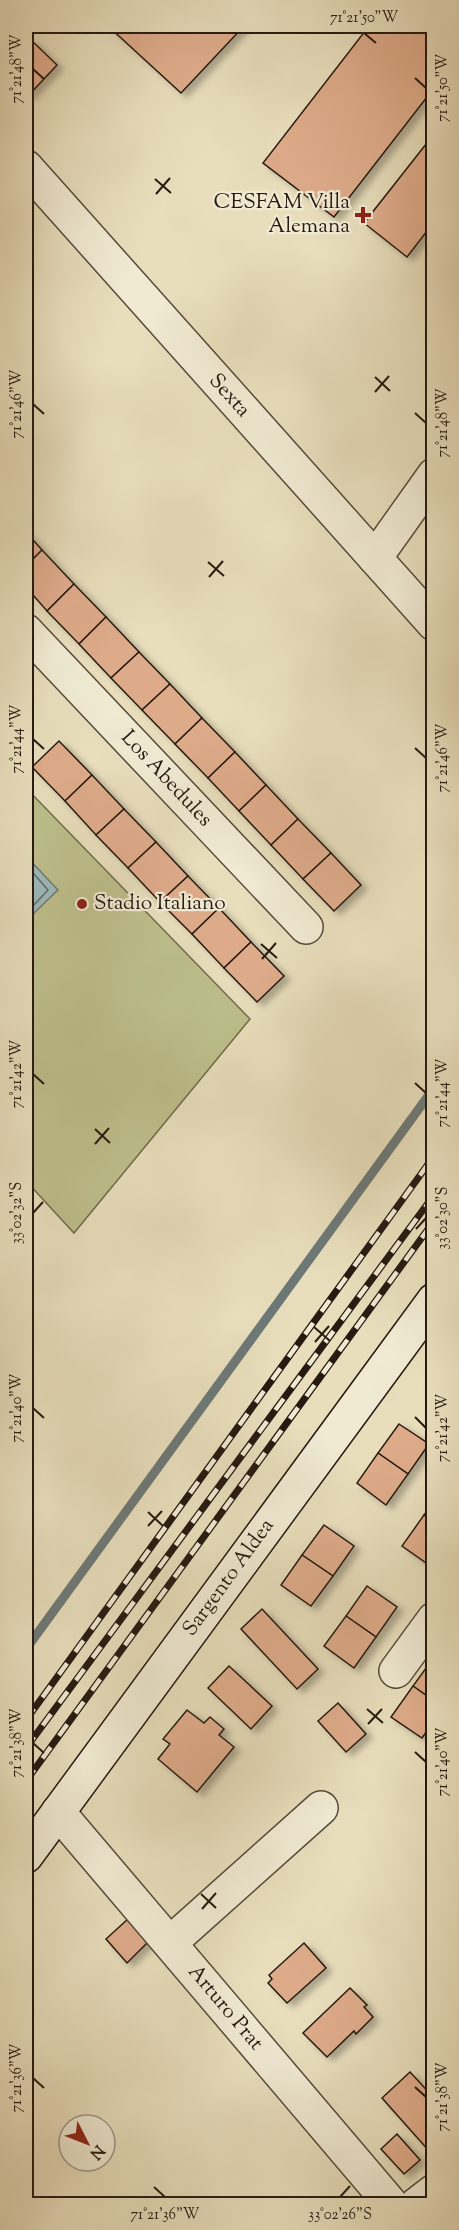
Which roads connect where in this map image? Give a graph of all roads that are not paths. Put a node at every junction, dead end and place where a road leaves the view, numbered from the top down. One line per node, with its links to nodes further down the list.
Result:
1 (26, 167): 3 (street, Sexta)
2 (434, 475): 3 (street)
3 (375, 558): 4 (street, Sexta)
4 (434, 624)
5 (26, 631): 6 (street, Los Abedules)
6 (306, 927)
7 (434, 1300): 11 (street, Sargento Aldea)
8 (434, 1619): 9 (street)
9 (396, 1671)
10 (321, 1808): 13 (street)
11 (58, 1812): 12 (street, Sargento Aldea); 13 (street, Arturo Prat)
12 (26, 1856)
13 (170, 1943): 15 (street, Arturo Prat)
14 (434, 2191): 16 (street)
15 (391, 2205)
16 (417, 2205)

